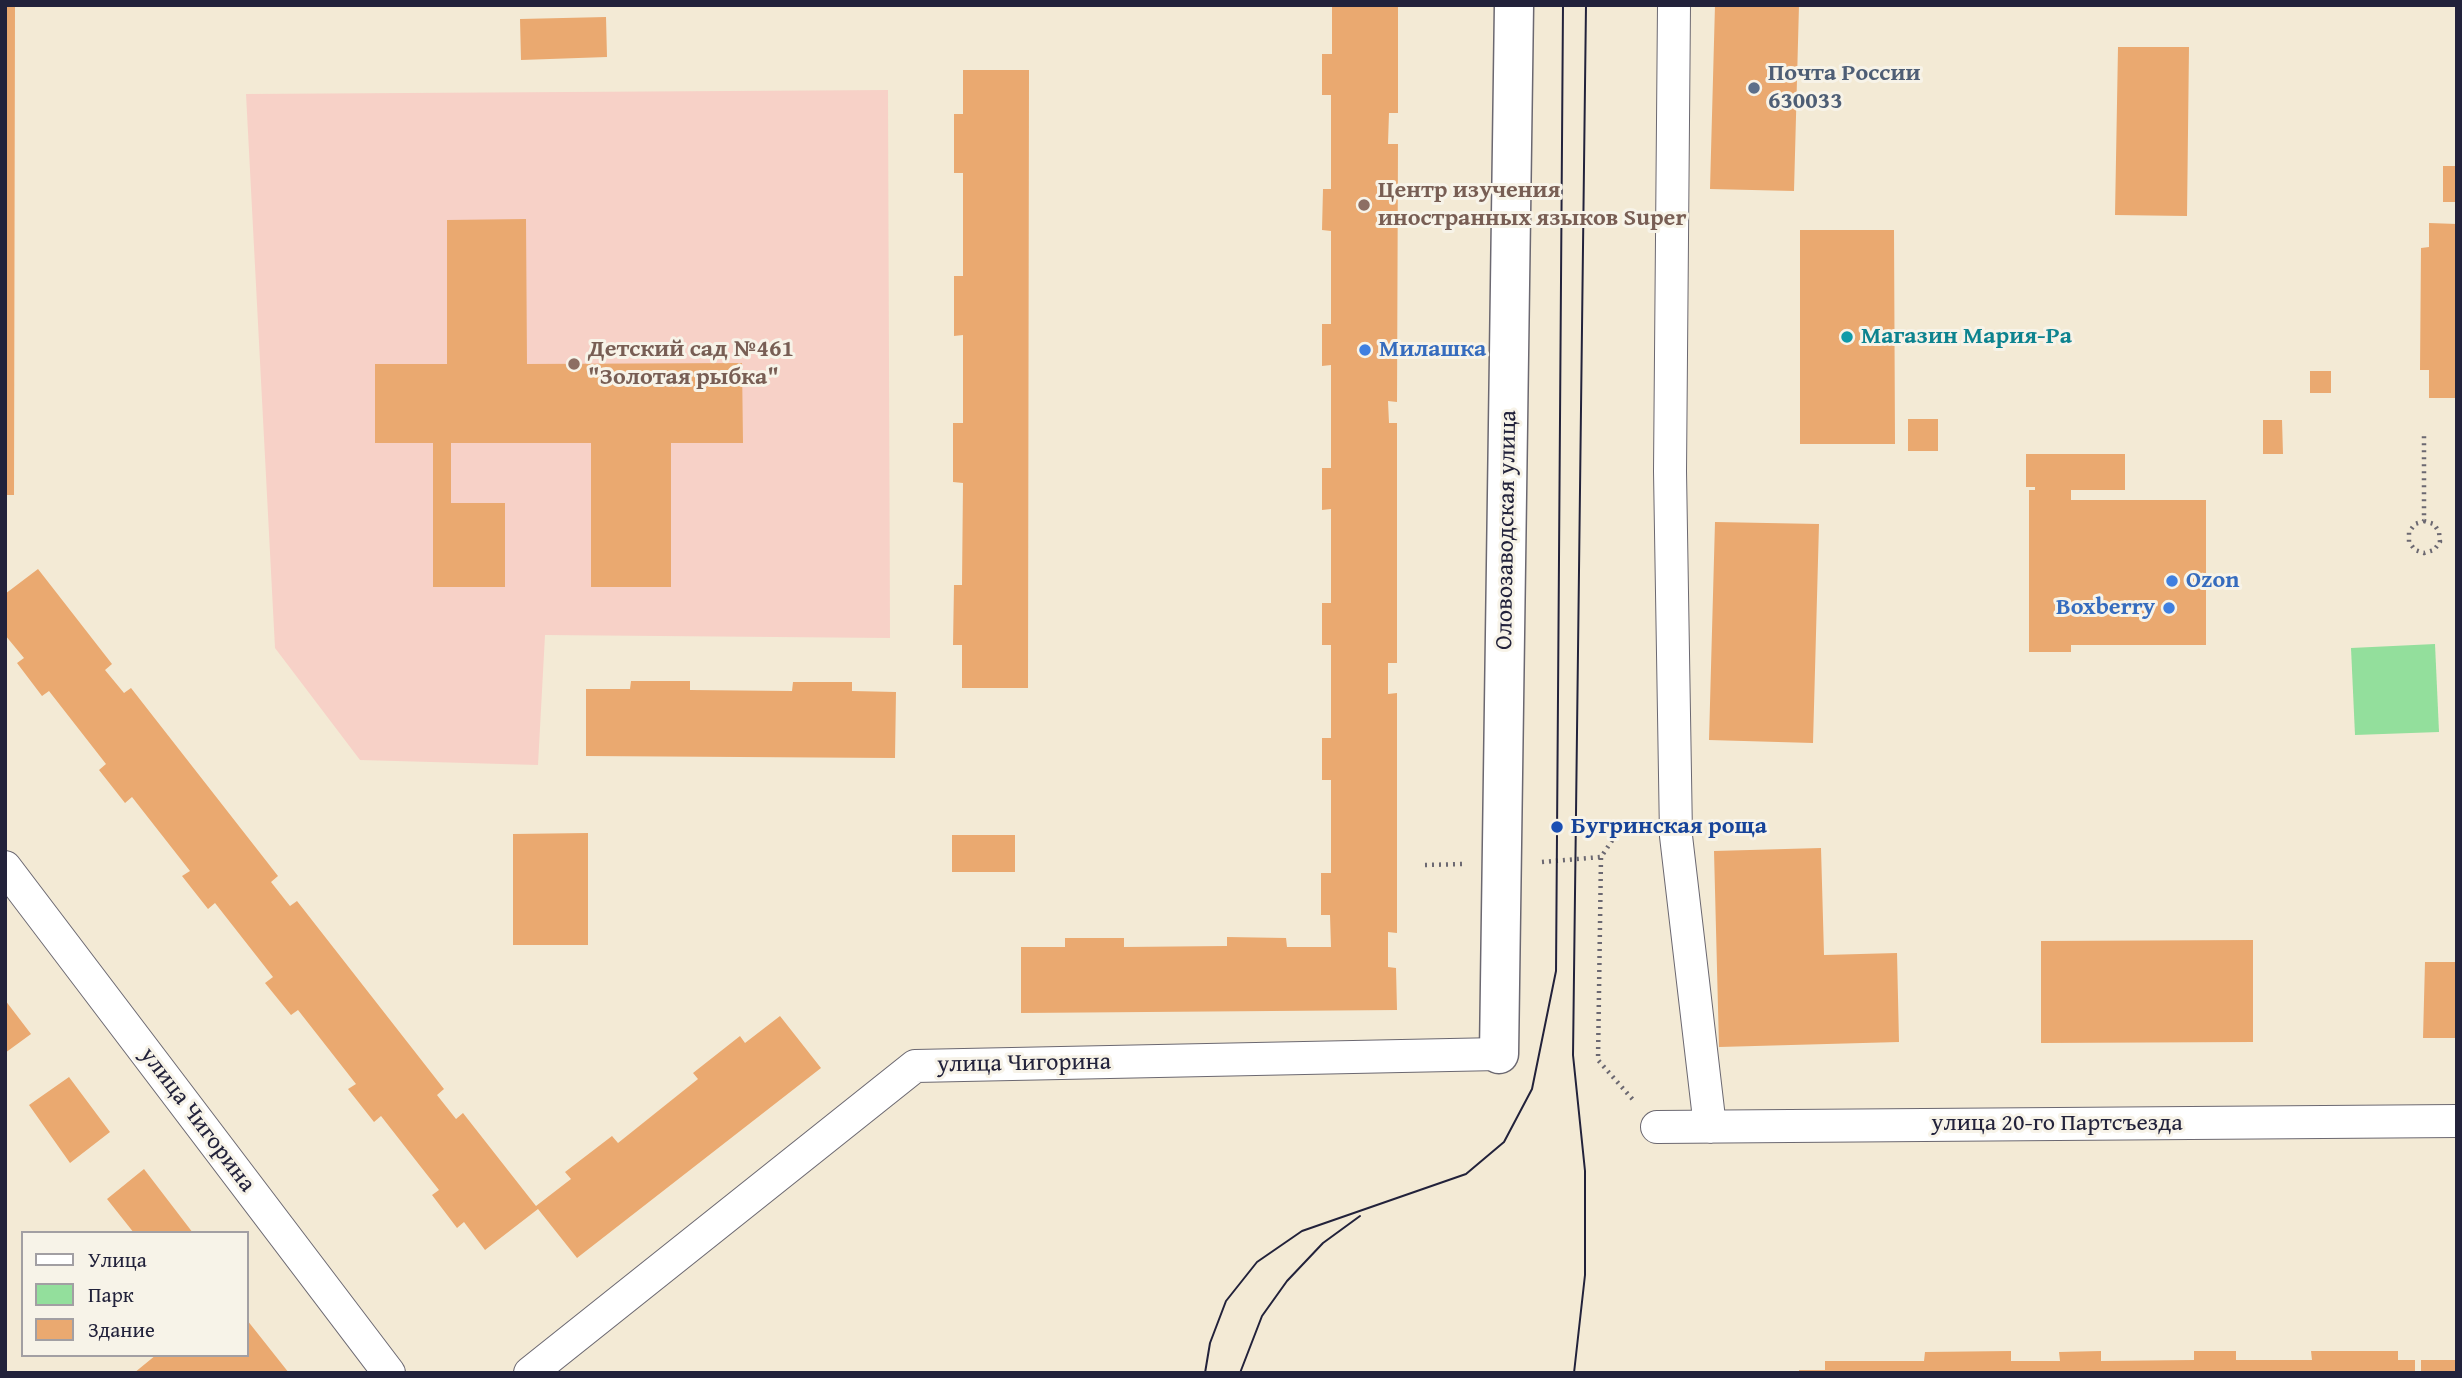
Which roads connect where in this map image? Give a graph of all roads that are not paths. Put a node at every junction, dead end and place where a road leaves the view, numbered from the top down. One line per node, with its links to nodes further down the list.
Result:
1 (1514, 5): 4 (street, Оловозаводская улица)
2 (1674, 5): 7 (street)
3 (5, 867): 8 (street, улица Чигорина)
4 (1499, 1054): 9 (street, улица Чигорина)
5 (2457, 1121): 7 (street, улица 20-го Партсъезда)
6 (1657, 1127): 7 (street, улица 20-го Партсъезда)
7 (1710, 1127)
8 (389, 1373)
9 (530, 1373)

